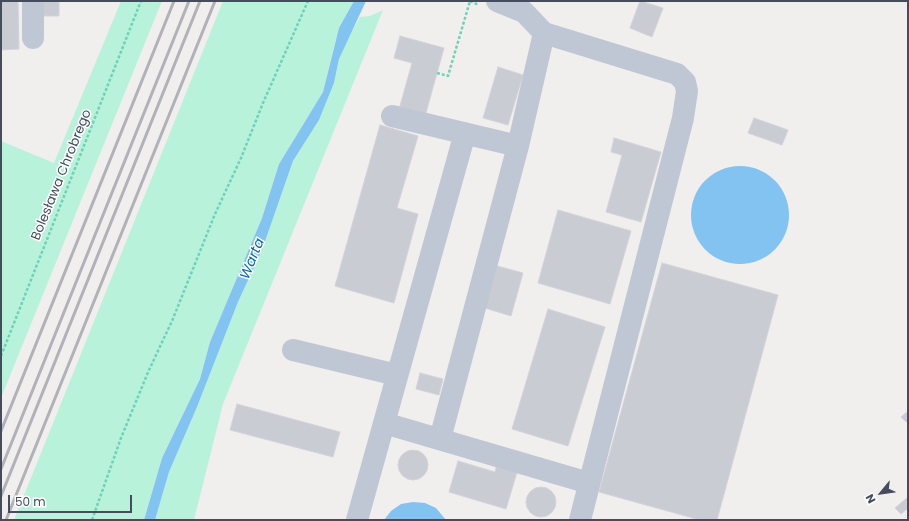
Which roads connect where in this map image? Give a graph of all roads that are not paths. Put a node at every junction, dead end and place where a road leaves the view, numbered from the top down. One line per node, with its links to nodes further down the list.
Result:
1 (33, 1): 5 (lane)
2 (497, 1): 3 (lane)
3 (520, 7): 4 (lane)
4 (544, 33): 8 (lane); 13 (lane)
5 (33, 38)
6 (392, 116): 7 (lane)
7 (465, 134): 8 (lane); 10 (lane)
8 (518, 146): 12 (lane)
9 (293, 350): 10 (lane)
10 (397, 375): 11 (lane)
11 (384, 423): 12 (lane); 14 (lane)
12 (440, 439): 13 (lane)
13 (589, 483): 15 (lane)
14 (357, 520)
15 (580, 520)

